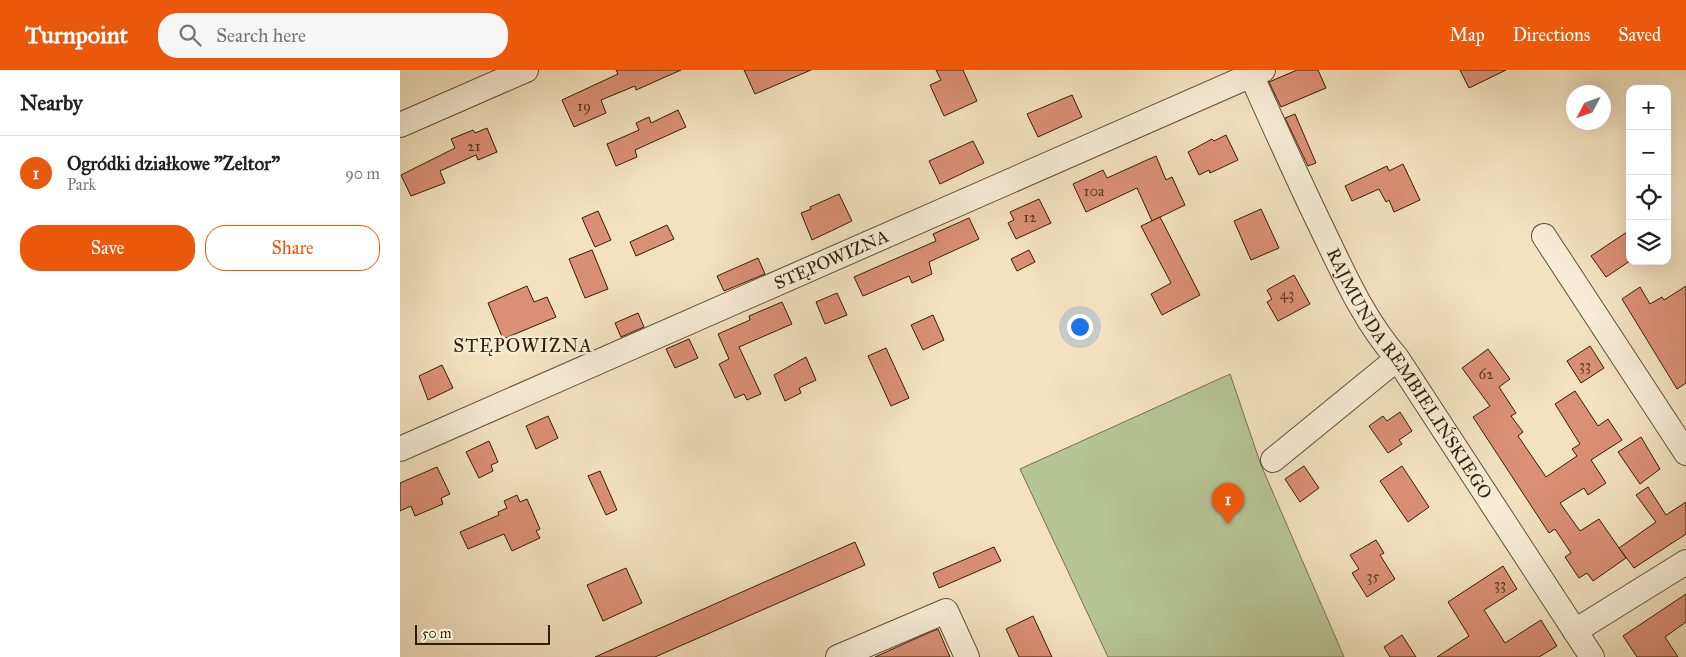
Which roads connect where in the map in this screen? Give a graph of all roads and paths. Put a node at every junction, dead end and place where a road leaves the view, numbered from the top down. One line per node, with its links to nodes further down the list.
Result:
1 (526, 70): 3 (street)
2 (1255, 72): 5 (street, RAJMUNDA REMBIELIŃSKIEGO); 6 (street, STĘPOWIZNA)
3 (400, 125)
4 (1544, 236): 7 (street)
5 (1397, 361): 8 (street); 10 (street, RAJMUNDA REMBIELIŃSKIEGO)
6 (400, 449)
7 (1686, 453)
8 (1272, 460)
9 (1686, 562): 10 (street)
10 (1575, 631): 13 (street, RAJMUNDA REMBIELIŃSKIEGO)
11 (838, 657): 12 (street)
12 (967, 657)
13 (1592, 657)

